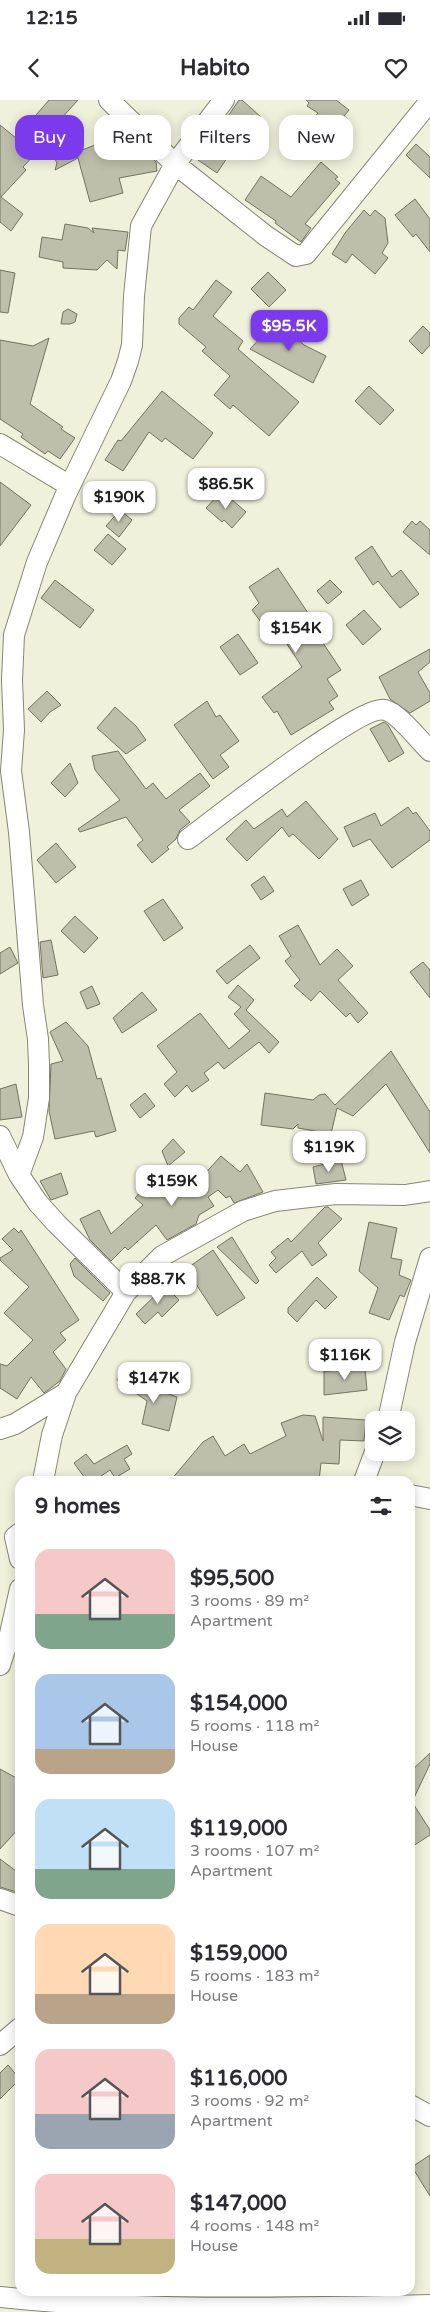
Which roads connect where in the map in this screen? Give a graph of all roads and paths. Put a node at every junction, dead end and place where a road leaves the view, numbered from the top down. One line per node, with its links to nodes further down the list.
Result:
1 (109, 100): 4 (street)
2 (224, 100): 4 (street)
3 (430, 101): 4 (street)
4 (175, 164): 6 (street)
5 (0, 444): 6 (street)
6 (70, 486): 7 (street)
7 (6, 646): 11 (street)
8 (430, 751): 9 (street)
9 (188, 839)
10 (0, 1136): 11 (street)
11 (19, 1175): 14 (street)
12 (430, 1191): 14 (street)
13 (430, 1258): 16 (street)
14 (126, 1292): 15 (street)
15 (66, 1393): 17 (street); 19 (street)
16 (390, 1411)
17 (0, 1429)
18 (372, 1461): 20 (street)
19 (44, 1476)
20 (366, 1476)
21 (415, 1496): 22 (street)
22 (430, 1499)
23 (15, 1612): 24 (street)
24 (0, 1665)
25 (0, 1899): 26 (street)
26 (15, 1904)
27 (15, 2032): 28 (street)
28 (0, 2044)
29 (415, 2108): 30 (street)
30 (430, 2116)
31 (0, 2296): 33 (street)
32 (430, 2306): 33 (street)
33 (310, 2310)

